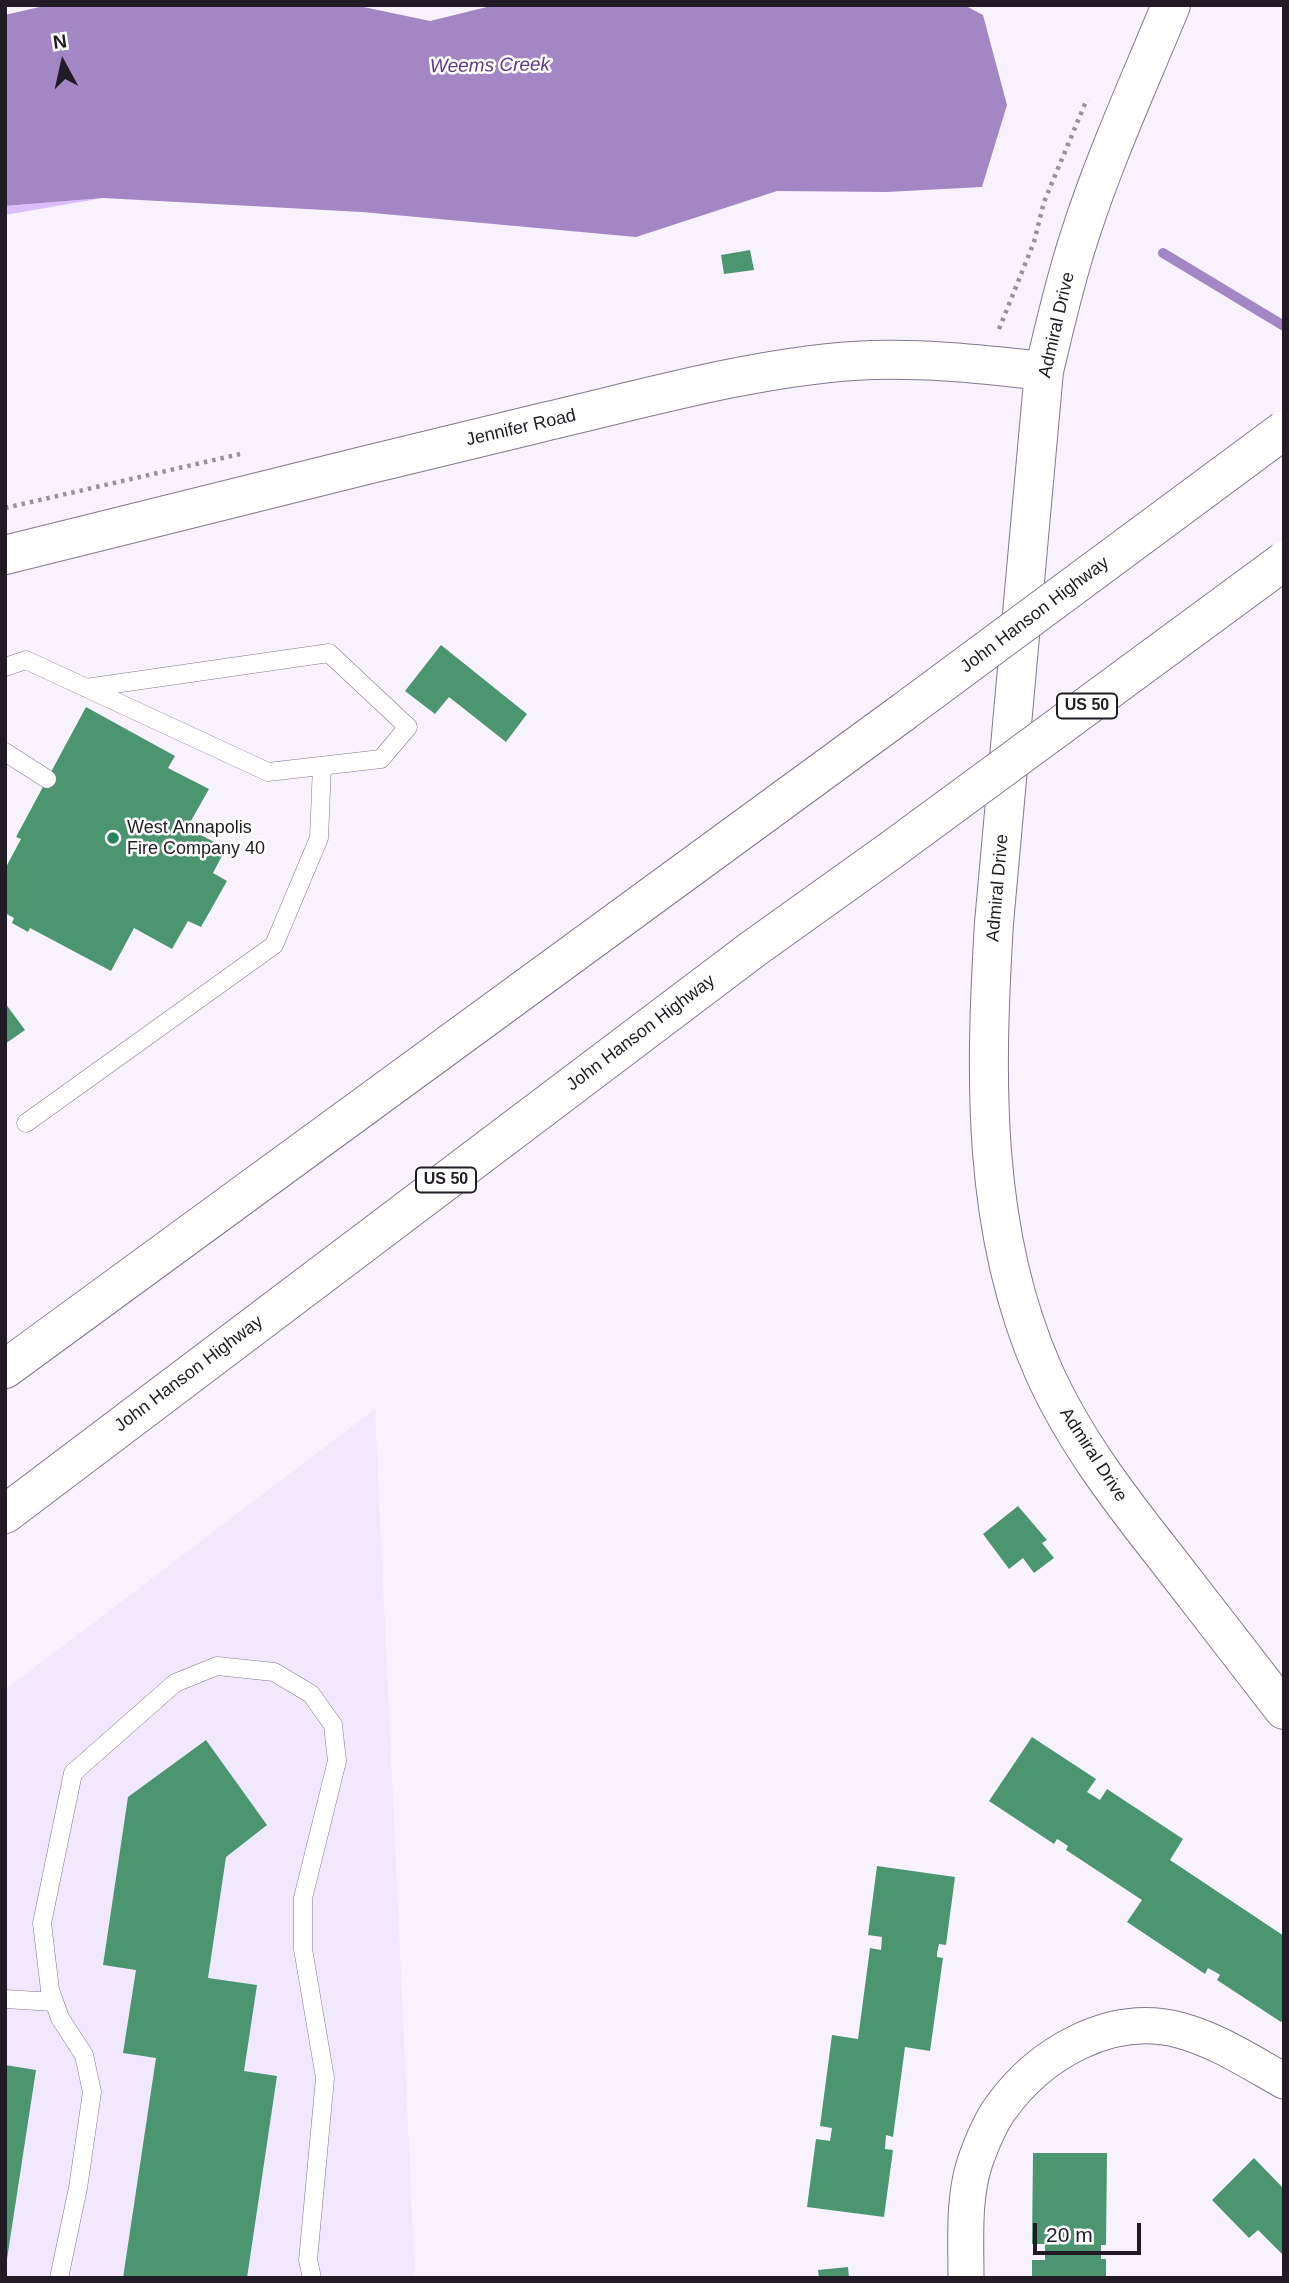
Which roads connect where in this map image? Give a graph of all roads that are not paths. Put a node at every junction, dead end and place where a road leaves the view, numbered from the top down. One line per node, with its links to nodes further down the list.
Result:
1 (1171, 5): 2 (main road, Admiral Drive)
2 (1044, 370): 4 (main road, Jennifer Road); 14 (main road, Admiral Drive)
3 (1284, 430): 12 (main road, John Hanson Highway, bridge)
4 (5, 555)
5 (1284, 561): 13 (main road, John Hanson Highway / US 50, bridge)
6 (5, 667): 7 (lane)
7 (86, 688): 9 (lane); 9 (lane)
8 (5, 752): 10 (lane)
9 (322, 766): 11 (lane)
10 (47, 779)
11 (26, 1122)
12 (5, 1367)
13 (5, 1514)
14 (1284, 1710)
15 (5, 1999): 16 (lane)
16 (54, 2002): 18 (lane); 19 (lane)
17 (1284, 2081): 20 (street)
18 (59, 2278)
19 (312, 2278)
20 (966, 2278)

